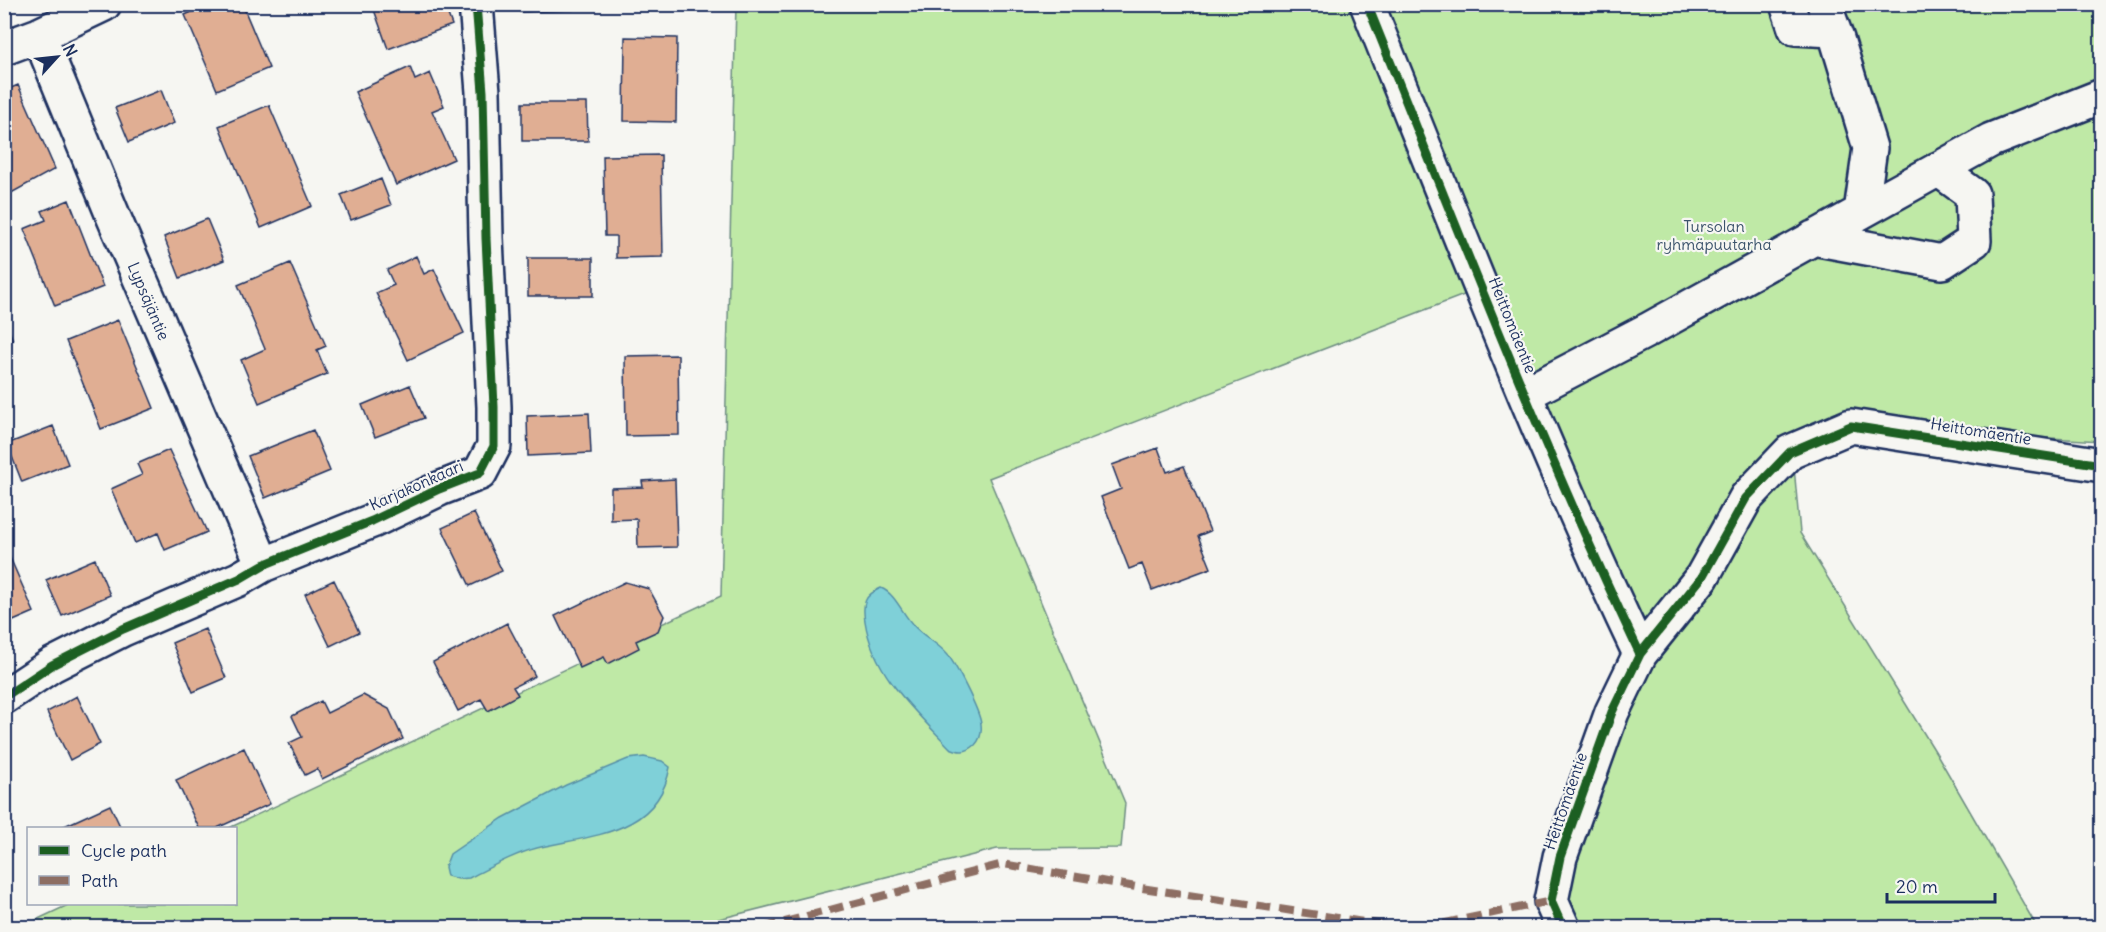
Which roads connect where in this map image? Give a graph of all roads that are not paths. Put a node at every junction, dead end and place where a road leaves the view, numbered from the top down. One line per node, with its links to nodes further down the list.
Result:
1 (104, 4): 6 (street)
2 (476, 4): 14 (street, Karjakonkaari)
3 (1367, 4): 12 (street, Heittomäentie)
4 (1787, 4): 5 (street)
5 (1828, 17): 10 (street)
6 (39, 35): 7 (street); 14 (street, Lypsäjäntie)
7 (4, 48)
8 (2102, 96): 9 (street)
9 (1938, 169): 10 (street); 11 (street)
10 (1861, 212): 11 (street)
11 (1813, 238): 12 (street)
12 (1525, 394): 15 (street, Heittomäentie)
13 (2102, 465): 15 (street, Heittomäentie)
14 (263, 565): 16 (street, Karjakonkaari)
15 (1640, 654): 17 (street, Heittomäentie)
16 (4, 697)
17 (1563, 927)

